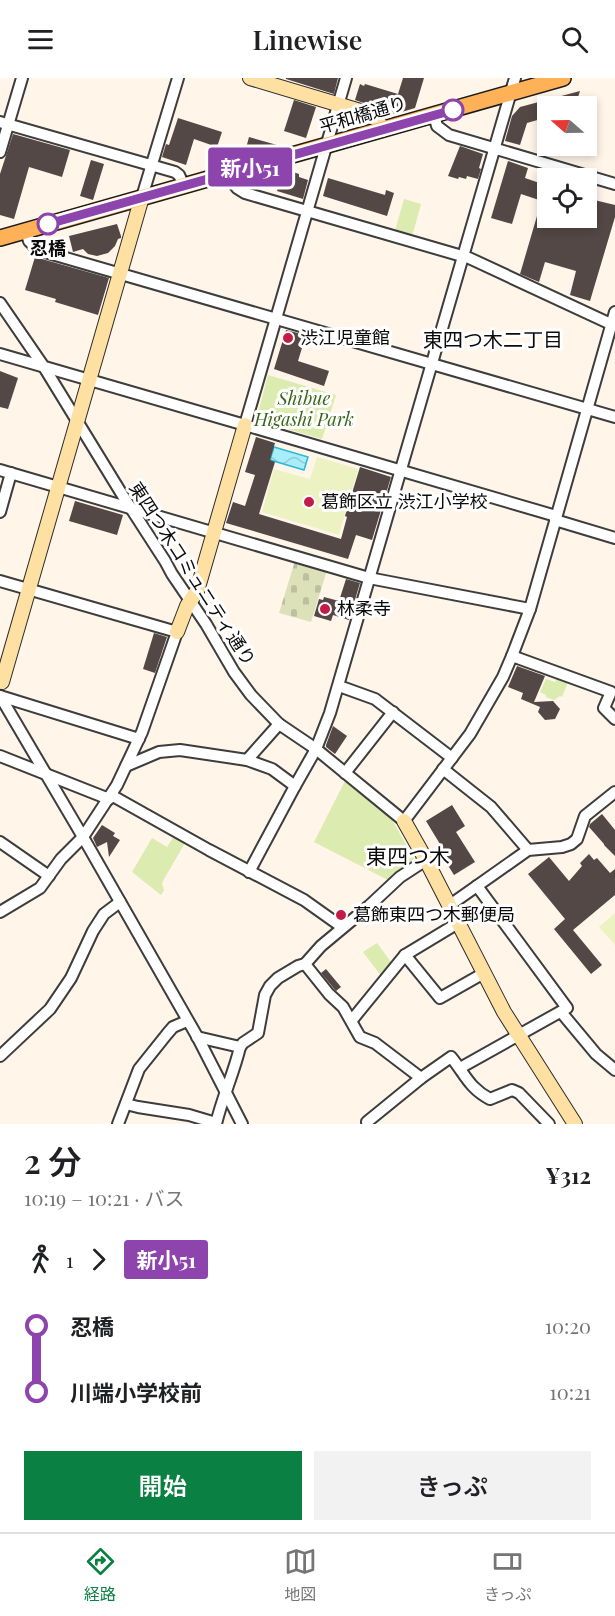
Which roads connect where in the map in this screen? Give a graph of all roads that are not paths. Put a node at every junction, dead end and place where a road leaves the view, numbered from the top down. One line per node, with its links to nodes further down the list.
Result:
1 (22, 78): 10 (street)
2 (178, 78): 15 (street)
3 (250, 78): 8 (street)
4 (346, 78): 8 (street)
5 (515, 78): 7 (street)
6 (563, 78): 7 (main road, 平和橋通り)
7 (511, 94): 9 (main road, 平和橋通り); 13 (street)
8 (338, 104): 11 (street); 12 (street)
9 (434, 115): 11 (main road, 平和橋通り); 13 (street)
10 (4, 123): 14 (street); 15 (street)
11 (382, 129): 12 (main road, 平和橋通り)
12 (326, 146): 16 (main road, 平和橋通り); 20 (street)
13 (494, 149): 17 (street); 23 (street)
14 (0, 152)
15 (152, 166): 18 (street); 19 (street)
16 (226, 174): 18 (main road, 平和橋通り); 20 (street)
17 (615, 184)
18 (184, 186): 19 (main road, 平和橋通り)
19 (142, 197): 21 (main road, 平和橋通り); 24 (street)
20 (307, 211): 23 (street); 27 (street)
21 (26, 231): 22 (main road, 平和橋通り); 24 (street)
22 (0, 238)
23 (463, 256): 28 (street); 30 (street)
24 (121, 274): 27 (street); 32 (street)
25 (0, 303): 31 (street, 東四つ木コミュニティ通り)
26 (615, 312): 28 (street)
27 (276, 318): 30 (street); 36 (street)
28 (613, 326): 33 (street)
29 (0, 354): 31 (street)
30 (432, 363): 33 (street); 38 (street)
31 (44, 367): 32 (street); 35 (street, 東四つ木コミュニティ通り)
32 (90, 380): 35 (street); 36 (street)
33 (587, 408): 34 (street); 42 (street)
34 (615, 417)
35 (78, 421): 39 (street); 40 (street, 東四つ木コミュニティ通り)
36 (245, 425): 38 (street); 43 (street)
37 (6, 471): 39 (street); 41 (street)
38 (401, 471): 42 (street); 45 (street)
39 (59, 487): 40 (street); 47 (street)
40 (130, 508): 43 (street); 48 (street, 東四つ木コミュニティ通り)
41 (0, 512)
42 (556, 518): 44 (street); 49 (street)
43 (215, 533): 45 (street); 48 (street)
44 (615, 538)
45 (369, 578): 49 (street); 52 (street)
46 (0, 581): 47 (street)
47 (29, 589): 50 (street); 54 (street)
48 (190, 601): 50 (street); 57 (street, 東四つ木コミュニティ通り)
49 (530, 609): 51 (street)
50 (177, 632): 58 (street)
51 (512, 656): 53 (street); 61 (street)
52 (339, 686): 55 (street); 59 (street)
53 (613, 688): 56 (street)
54 (1, 689)
55 (393, 712): 61 (street); 65 (street)
56 (615, 719)
57 (279, 724): 59 (street, 東四つ木コミュニティ通り); 62 (street)
58 (139, 739): 63 (street); 66 (street)
59 (316, 749): 65 (street, 東四つ木コミュニティ通り); 67 (street)
60 (0, 756): 66 (street)
61 (452, 758): 64 (street)
62 (247, 760): 63 (street); 67 (street)
63 (126, 766): 69 (street)
64 (443, 769): 70 (street); 73 (street)
65 (345, 772): 70 (street, 東四つ木コミュニティ通り)
66 (45, 773): 69 (street); 71 (street)
67 (294, 786): 75 (street)
68 (615, 792): 73 (street)
69 (110, 797): 71 (street); 75 (street)
70 (404, 821): 74 (street)
71 (83, 837): 76 (street); 78 (street)
72 (0, 842): 76 (street)
73 (528, 850): 77 (street)
74 (426, 860): 79 (street); 82 (street)
75 (249, 872): 82 (street)
76 (49, 876): 80 (street)
77 (477, 886): 79 (street); 86 (street)
78 (120, 902): 88 (street); 92 (street)
79 (450, 905): 81 (street)
80 (0, 912)
81 (458, 923): 83 (street); 85 (street)
82 (342, 927): 84 (street)
83 (405, 955): 85 (street); 87 (street)
84 (305, 964): 87 (street); 91 (street)
85 (484, 973): 89 (street)
86 (561, 1012): 89 (street); 94 (street)
87 (352, 1020): 95 (street)
88 (187, 1021): 90 (street); 97 (street)
89 (519, 1036): 93 (street); 103 (street)
90 (197, 1037): 91 (street); 96 (street)
91 (240, 1047): 96 (street)
92 (0, 1056)
93 (460, 1068): 95 (street); 102 (street)
94 (615, 1070)
95 (421, 1078): 98 (street)
96 (226, 1091): 100 (street); 101 (street)
97 (126, 1104): 99 (street); 100 (street)
98 (367, 1122)
99 (118, 1124)
100 (216, 1124)
101 (242, 1124)
102 (549, 1124)
103 (575, 1124)

